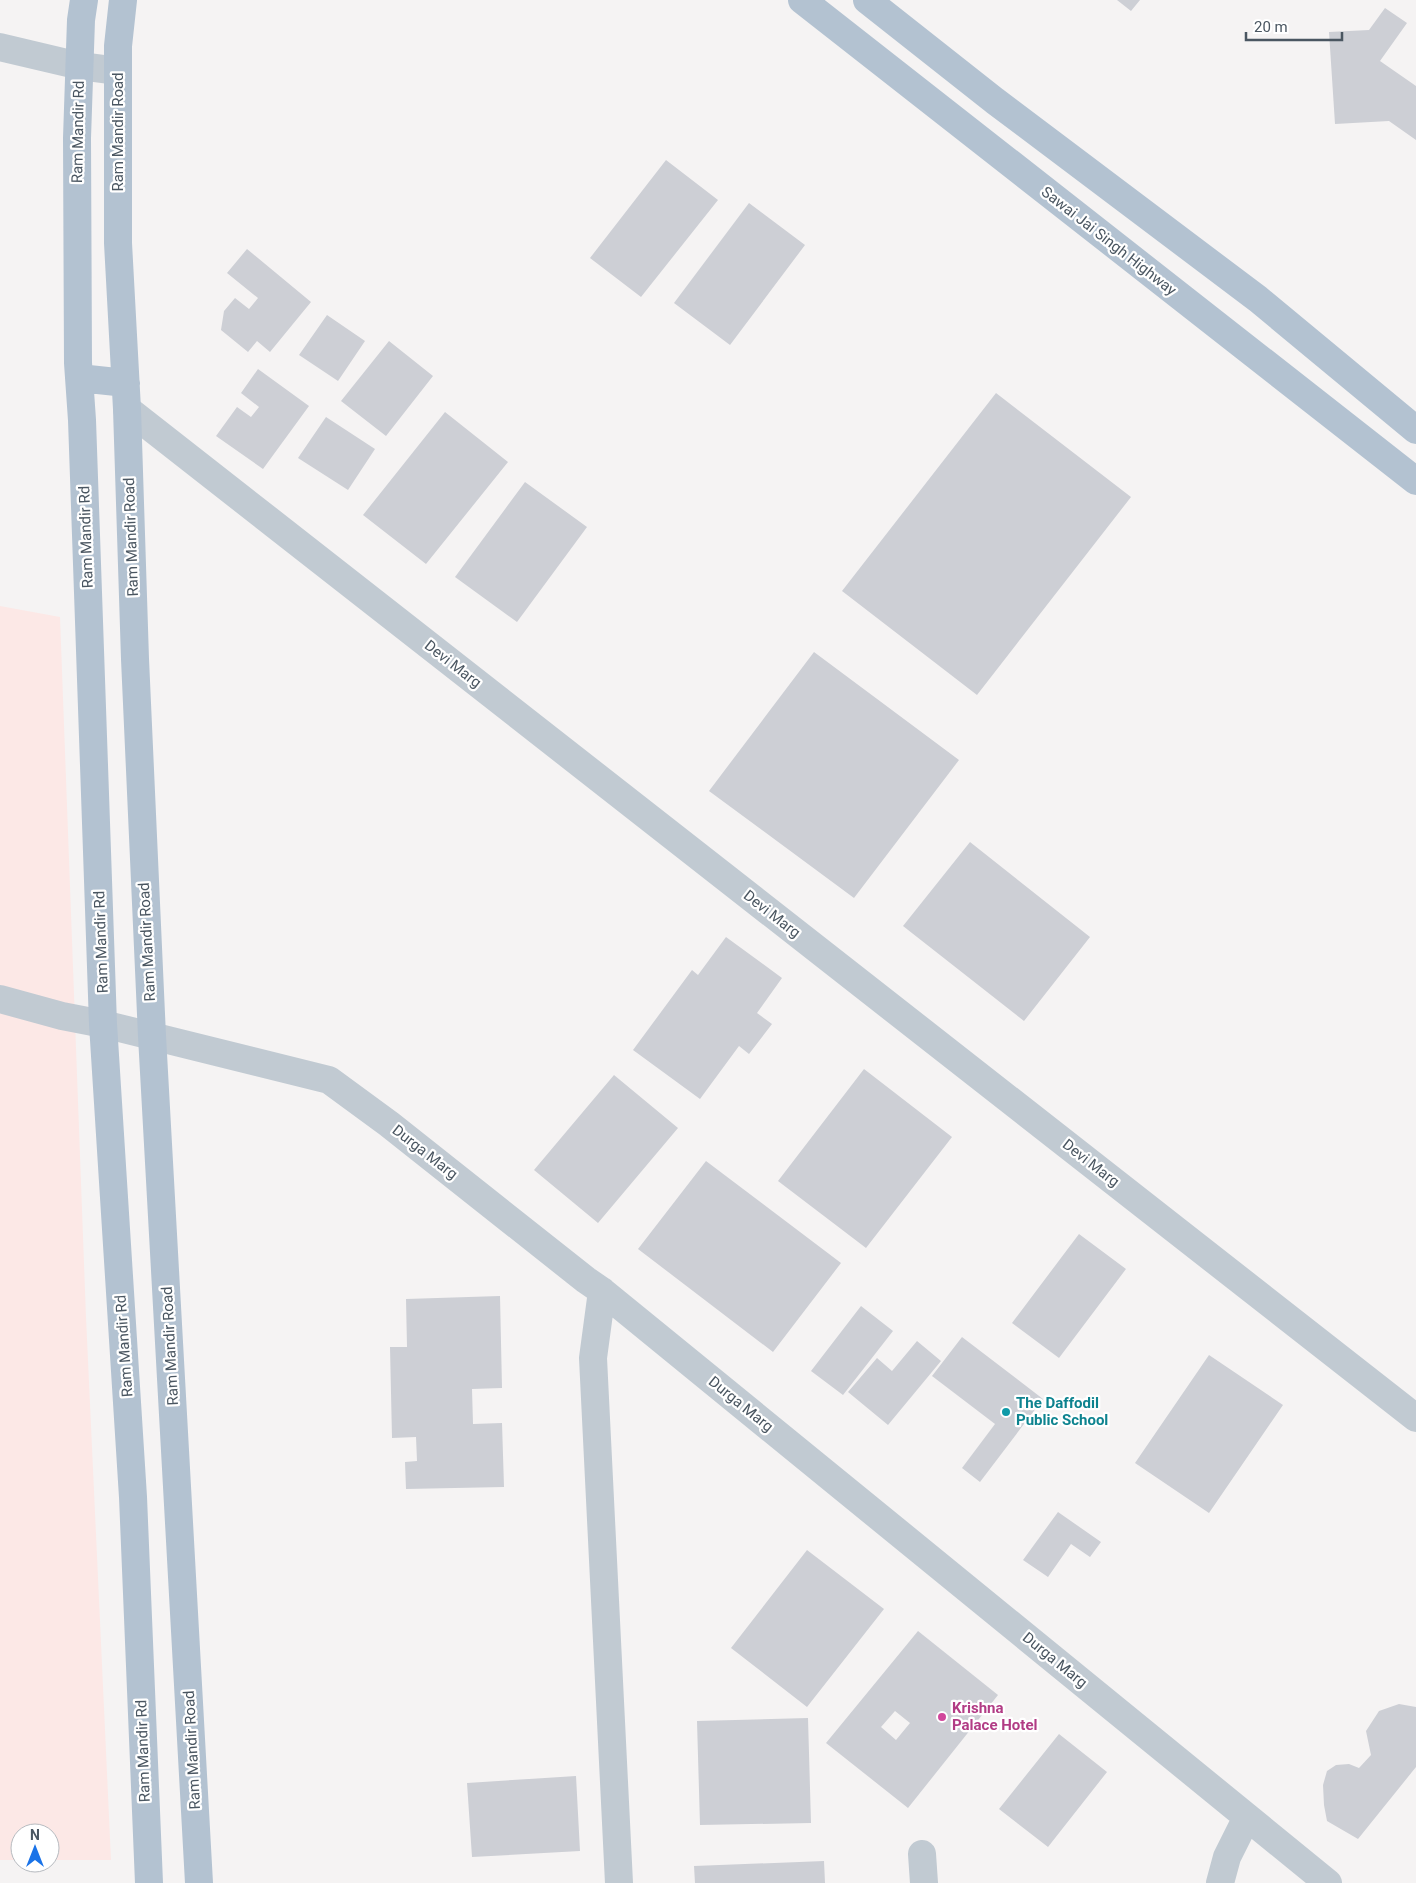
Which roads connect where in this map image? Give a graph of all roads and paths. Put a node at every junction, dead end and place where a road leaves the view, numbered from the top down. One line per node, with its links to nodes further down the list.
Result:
1 (84, 0): 6 (main road, Ram Mandir Rd)
2 (124, 0): 7 (main road, Ram Mandir Road)
3 (802, 0): 11 (main road, Sawai Jai Singh Highway)
4 (867, 0): 10 (main road)
5 (12, 50): 6 (street)
6 (80, 66): 7 (street); 8 (main road, Ram Mandir Rd)
7 (118, 71): 9 (main road, Ram Mandir Road)
8 (79, 378): 9 (main road); 13 (main road, Ram Mandir Rd)
9 (127, 396): 14 (main road, Ram Mandir Road); 16 (street, Devi Marg)
10 (1416, 430)
11 (1416, 482)
12 (0, 999): 13 (street, Durga Marg)
13 (104, 1024): 14 (street, Durga Marg); 19 (main road, Ram Mandir Rd)
14 (152, 1036): 15 (street, Durga Marg); 20 (main road, Ram Mandir Road)
15 (602, 1291): 17 (street, Durga Marg); 21 (street)
16 (1416, 1418)
17 (1247, 1817): 23 (street); 24 (street, Durga Marg)
18 (922, 1854): 22 (street)
19 (149, 1883)
20 (199, 1883)
21 (619, 1883)
22 (924, 1883)
23 (1220, 1883)
24 (1328, 1883)

